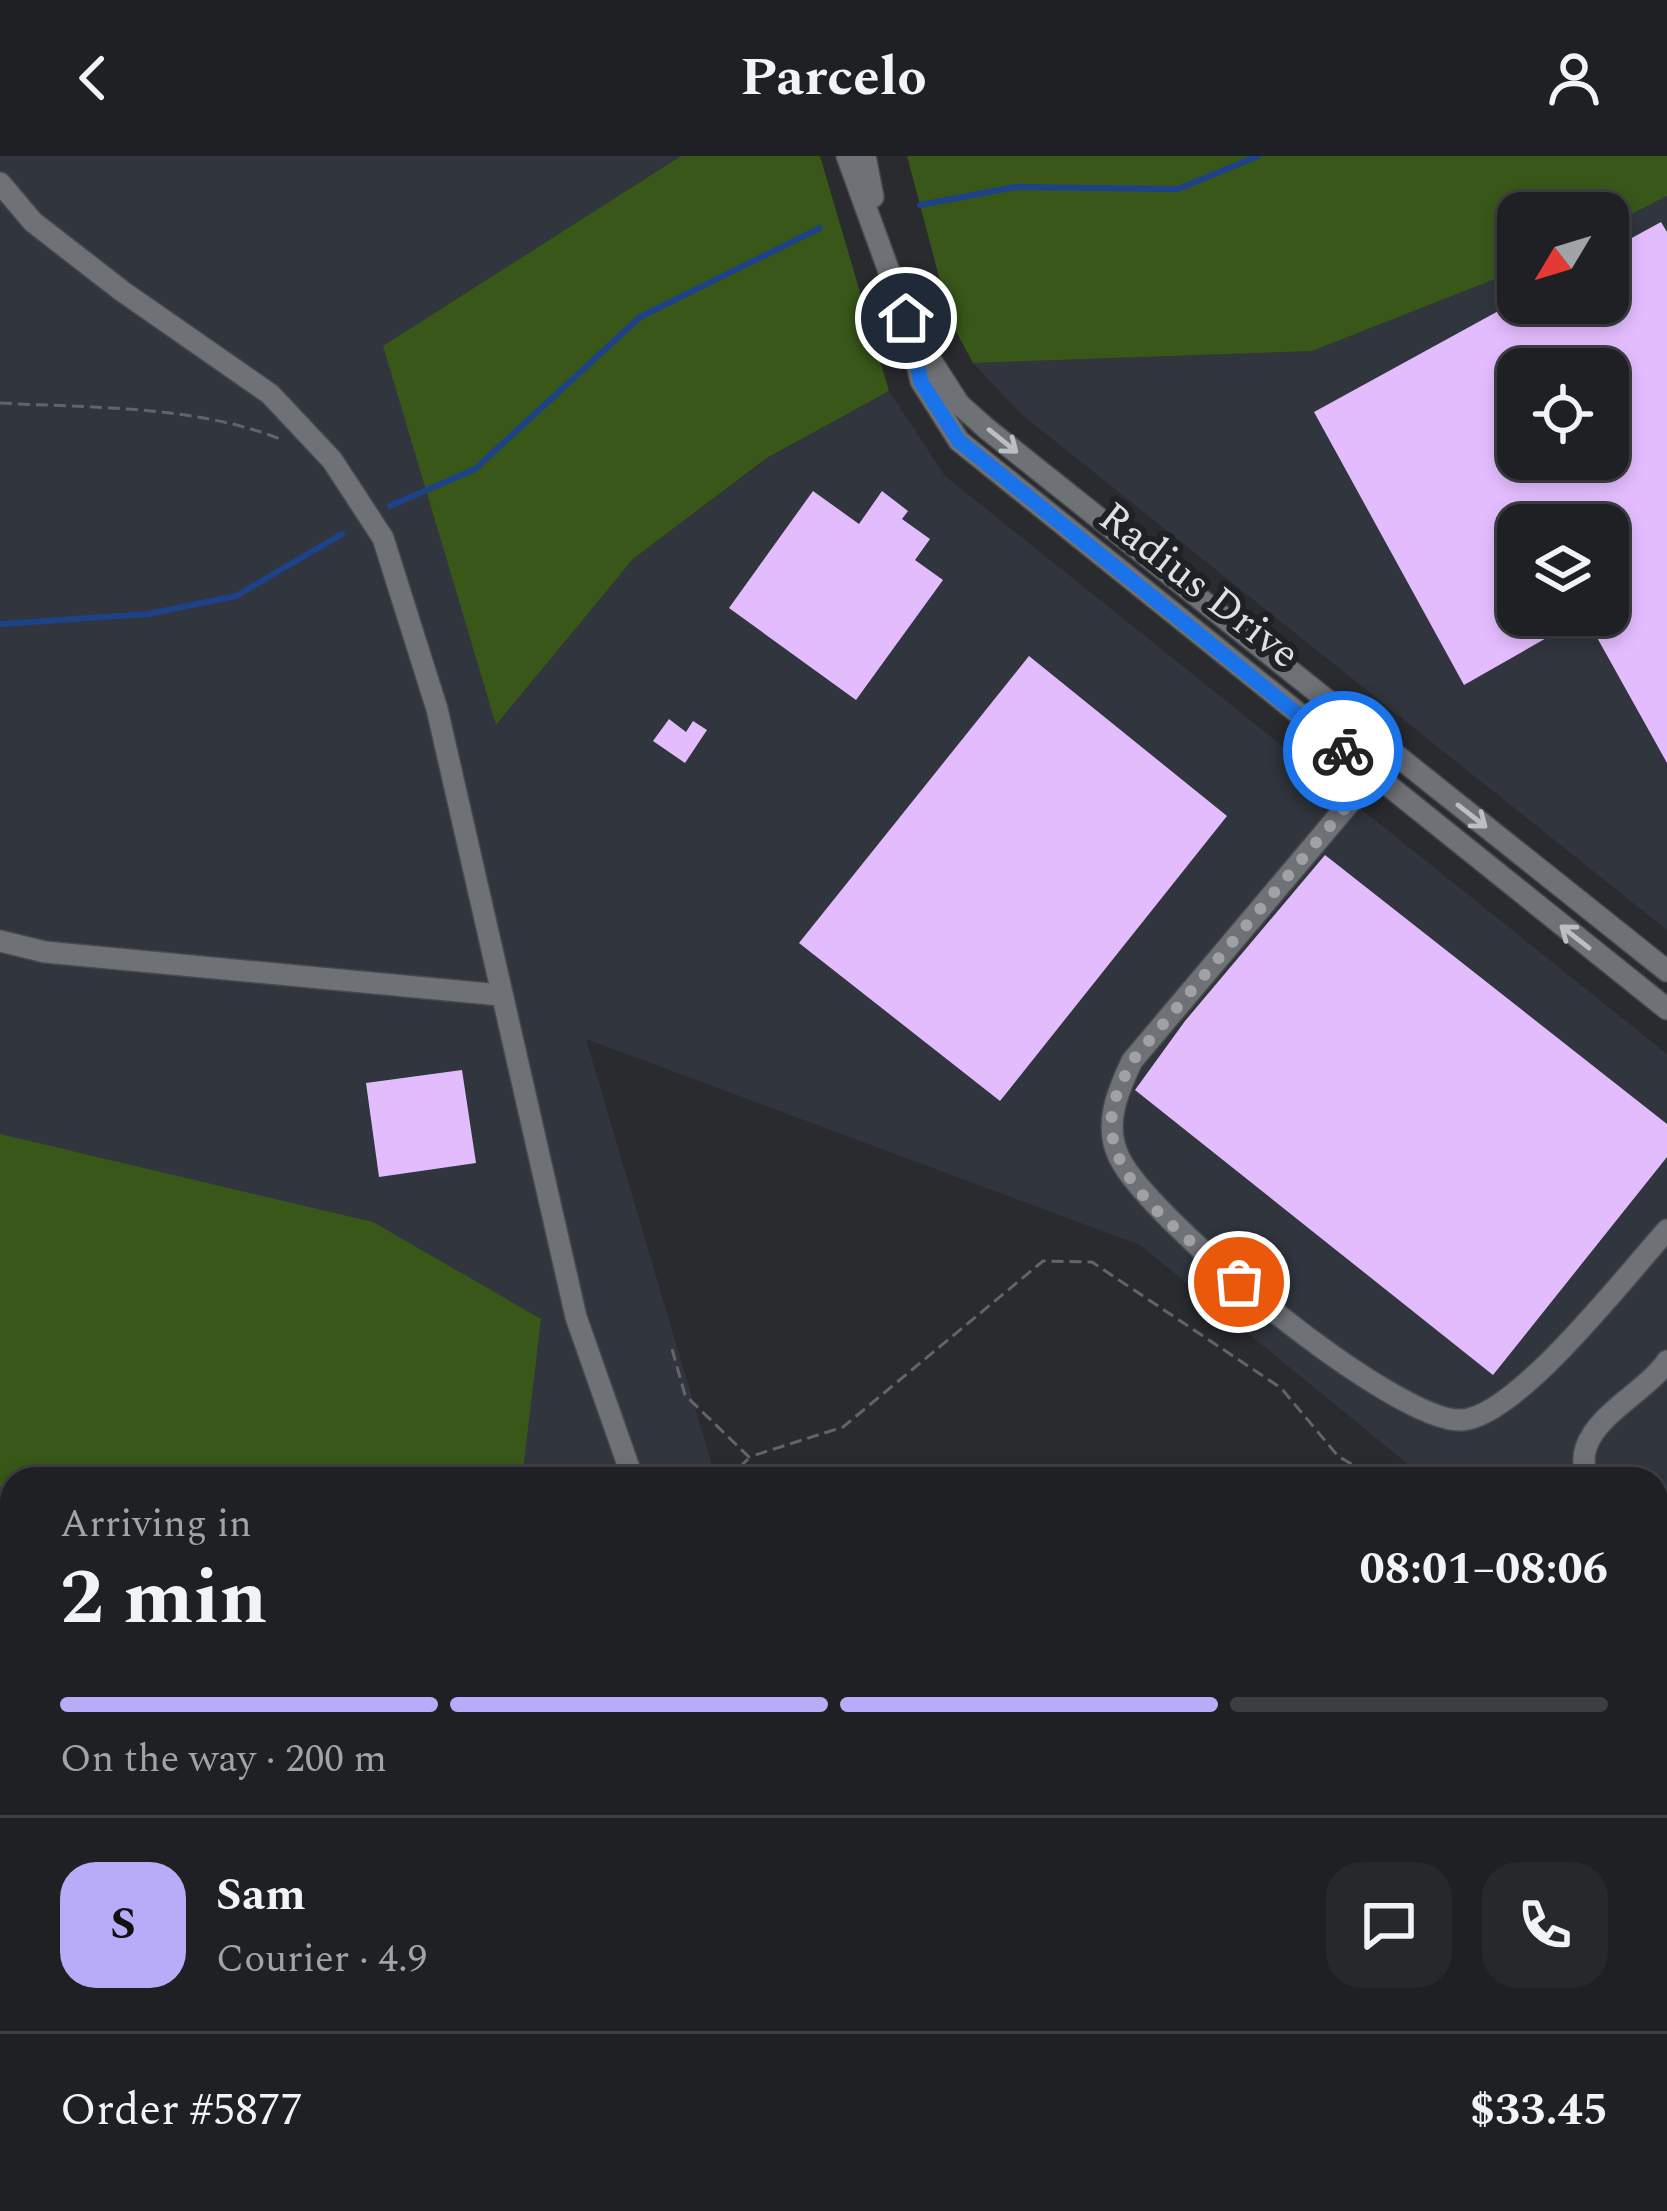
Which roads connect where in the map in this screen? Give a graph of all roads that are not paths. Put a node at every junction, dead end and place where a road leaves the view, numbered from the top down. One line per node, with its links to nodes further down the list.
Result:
1 (847, 156): 4 (street, Radius Drive)
2 (865, 156): 4 (street, Radius Drive)
3 (0, 183): 15 (street)
4 (880, 242): 5 (street, Radius Drive)
5 (906, 318): 6 (street, Radius Drive, one-way to 6); 7 (street, Radius Drive)
6 (1159, 568): 7 (street); 8 (street, Radius Drive)
7 (1294, 712): 9 (street, Radius Drive)
8 (1354, 722): 10 (street); 11 (street, Radius Drive, one-way to 11)
9 (1373, 775): 10 (street, Radius Drive); 17 (street)
10 (1486, 866): 16 (street, Radius Drive, one-way to 10)
11 (1621, 934): 13 (street, Radius Drive); 14 (street)
12 (0, 941): 15 (street)
13 (1667, 971)
14 (1667, 985)
15 (500, 995): 19 (street)
16 (1667, 1009)
17 (1667, 1230)
18 (1667, 1361): 20 (street)
19 (629, 1467)
20 (1583, 1467)

